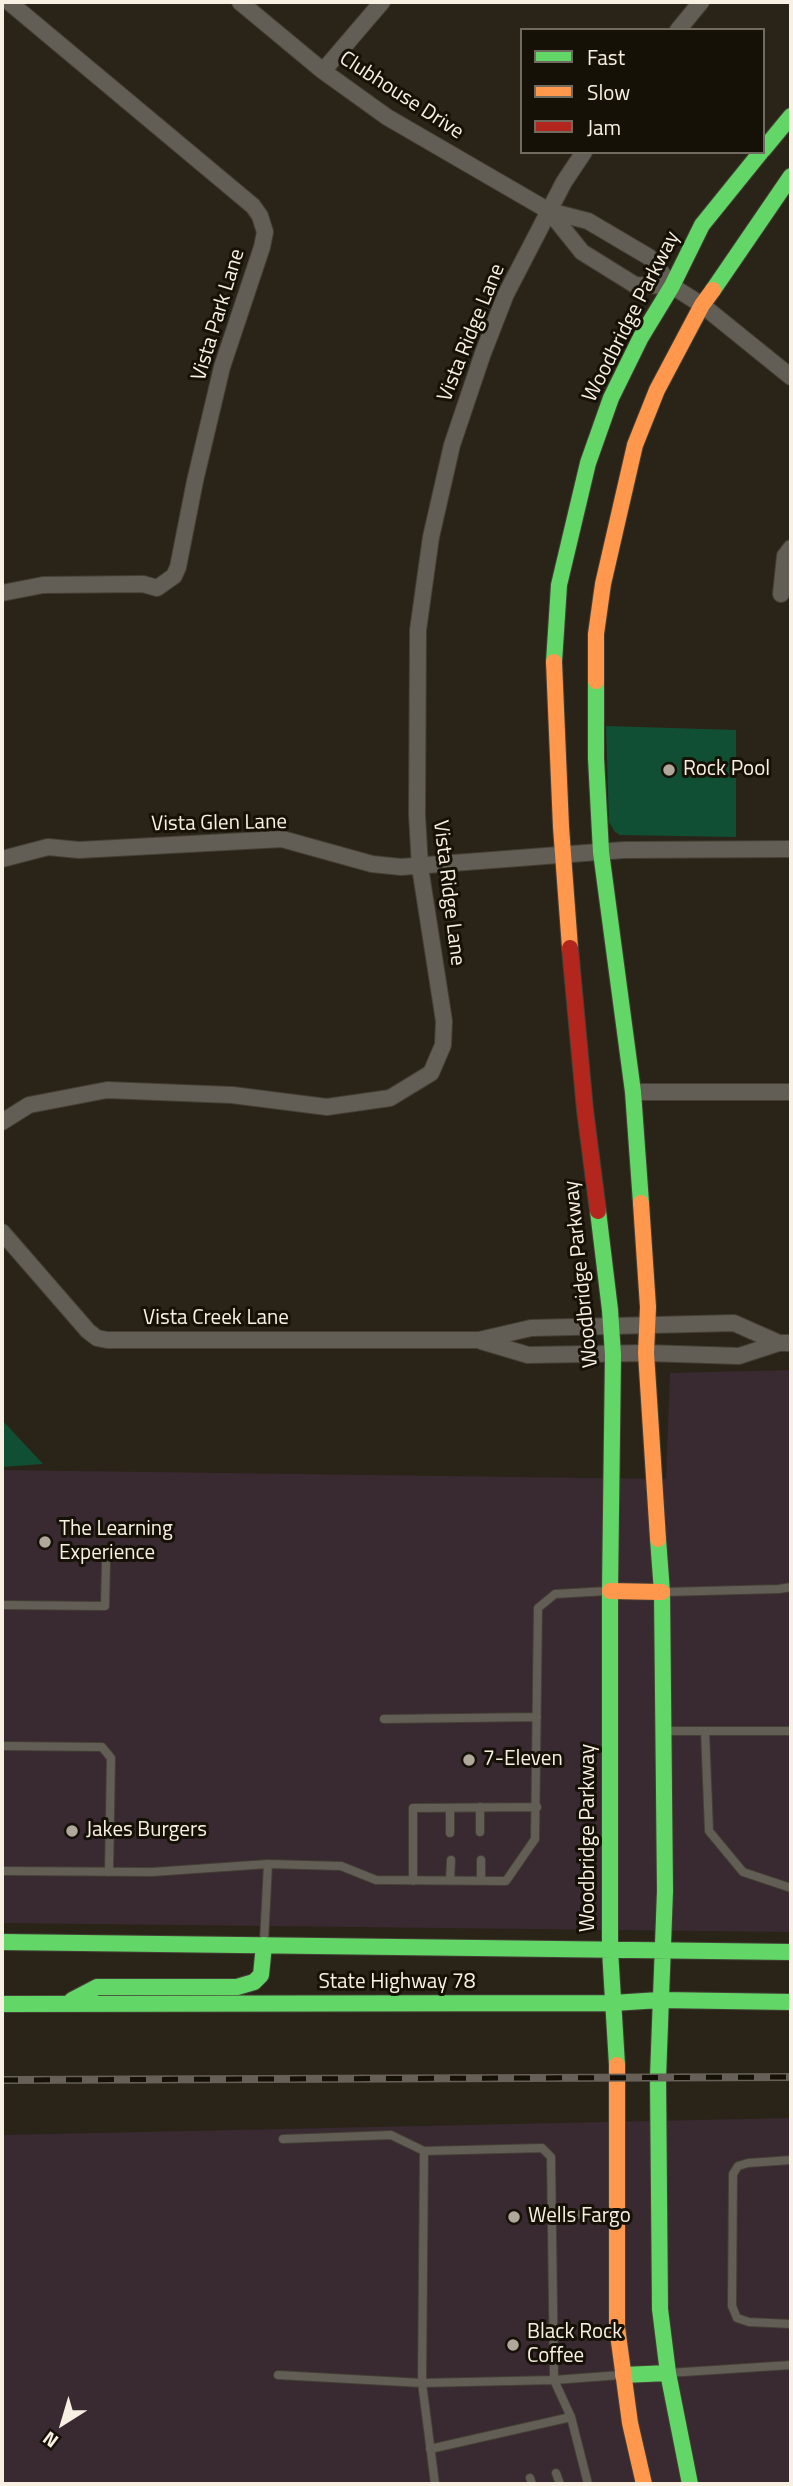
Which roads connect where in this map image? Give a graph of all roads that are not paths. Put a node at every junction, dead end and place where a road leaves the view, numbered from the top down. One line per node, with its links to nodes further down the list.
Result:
1 (9, 2): 17 (street, Vista Park Lane)
2 (240, 2): 6 (street, Clubhouse Drive)
3 (382, 2): 6 (street)
4 (701, 2): 5 (street)
5 (680, 28)
6 (323, 71): 12 (street, Clubhouse Drive)
7 (791, 116): 8 (main road, Woodbridge Parkway)
8 (765, 147)
9 (583, 154): 12 (street, Vista Ridge Lane)
10 (760, 154): 13 (main road, Woodbridge Parkway)
11 (791, 176): 14 (main road)
12 (549, 211): 13 (street, Clubhouse Drive); 13 (street, Clubhouse Drive); 23 (street, Vista Ridge Lane)
13 (672, 286): 14 (street); 21 (main road, Woodbridge Parkway)
14 (702, 305): 15 (street); 20 (main road)
15 (791, 377)
16 (791, 548): 18 (street)
17 (2, 593)
18 (781, 594)
19 (791, 849): 20 (street, Vista Glen Lane)
20 (601, 852): 21 (street, Vista Glen Lane); 25 (main road)
21 (562, 855): 23 (street, Vista Glen Lane); 29 (main road, Woodbridge Parkway)
22 (2, 859): 23 (street, Vista Glen Lane)
23 (420, 867): 26 (street, Vista Ridge Lane)
24 (791, 1092): 25 (street)
25 (633, 1093): 28 (main road)
26 (2, 1122)
27 (2, 1232): 30 (street, Vista Creek Lane)
28 (648, 1326): 29 (street, Vista Creek Lane); 31 (street, Vista Creek Lane); 32 (main road)
29 (611, 1328): 30 (street, Vista Creek Lane); 33 (main road, Woodbridge Parkway)
30 (478, 1340): 33 (street, Vista Creek Lane)
31 (785, 1343): 32 (street, Vista Creek Lane)
32 (646, 1353): 33 (street, Vista Creek Lane); 37 (main road)
33 (613, 1355): 36 (main road, Woodbridge Parkway)
34 (106, 1562): 38 (lane)
35 (791, 1587): 37 (lane)
36 (610, 1591): 37 (main road); 39 (lane); 61 (main road, Woodbridge Parkway)
37 (662, 1592): 41 (main road)
38 (2, 1605)
39 (537, 1717): 40 (lane); 46 (lane)
40 (384, 1719)
41 (663, 1731): 42 (lane); 62 (main road)
42 (705, 1731): 43 (lane); 58 (lane)
43 (791, 1731)
44 (2, 1746): 54 (lane)
45 (481, 1807): 46 (lane); 47 (lane); 48 (lane)
46 (537, 1807): 57 (lane)
47 (450, 1808): 49 (lane); 55 (lane)
48 (480, 1832)
49 (450, 1833)
50 (451, 1860): 56 (lane)
51 (481, 1860): 57 (lane)
52 (268, 1864): 54 (lane); 55 (lane); 60 (lane)
53 (2, 1871): 54 (lane)
54 (109, 1872)
55 (413, 1881): 56 (lane)
56 (450, 1881): 57 (lane)
57 (481, 1881)
58 (791, 1888)
59 (2, 1942): 60 (main road, State Highway 78)
60 (264, 1945): 61 (main road, State Highway 78); 68 (main road)
61 (610, 1950): 62 (main road, State Highway 78); 66 (main road, Woodbridge Parkway)
62 (663, 1951): 63 (main road, State Highway 78); 64 (main road)
63 (791, 1952)
64 (660, 2000): 65 (main road, State Highway 78); 66 (main road, State Highway 78); 76 (main road)
65 (791, 2002)
66 (613, 2003): 68 (main road, State Highway 78); 72 (main road, Woodbridge Parkway)
67 (2, 2004): 68 (main road, State Highway 78)
68 (62, 2005)
69 (284, 2139): 70 (lane)
70 (425, 2151): 73 (lane); 80 (lane)
71 (791, 2160): 74 (lane)
72 (616, 2214): 73 (lane); 78 (main road, Woodbridge Parkway)
73 (553, 2215): 79 (lane)
74 (791, 2325)
75 (791, 2365): 76 (lane)
76 (668, 2373): 78 (main road); 88 (main road)
77 (278, 2375): 80 (lane)
78 (623, 2375): 79 (lane); 87 (main road, Woodbridge Parkway)
79 (554, 2380): 80 (lane); 81 (lane)
80 (422, 2383): 82 (lane)
81 (571, 2417): 82 (lane); 86 (lane)
82 (430, 2449): 84 (lane)
83 (556, 2473): 85 (lane)
84 (435, 2484)
85 (560, 2484)
86 (588, 2484)
87 (644, 2484)
88 (690, 2484)

